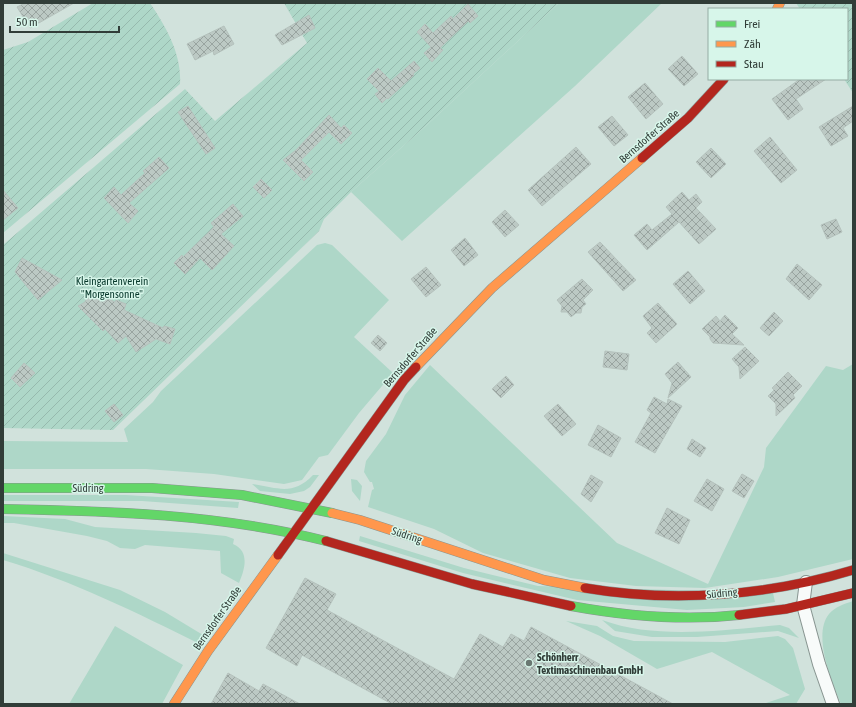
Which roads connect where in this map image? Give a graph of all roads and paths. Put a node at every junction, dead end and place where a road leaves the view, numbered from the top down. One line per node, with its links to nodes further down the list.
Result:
1 (723, 80): 3 (main road, Bernsdorfer Straße)
2 (3, 488): 3 (main road, Südring)
3 (310, 508): 5 (main road, Bernsdorfer Straße); 7 (main road, Südring)
4 (3, 509): 5 (main road, Südring)
5 (292, 533): 9 (main road, Südring); 10 (main road, Bernsdorfer Straße)
6 (853, 570): 7 (main road, Südring)
7 (806, 582): 9 (street)
8 (853, 593): 9 (main road, Südring)
9 (803, 605): 11 (street)
10 (174, 704)
11 (833, 704)

